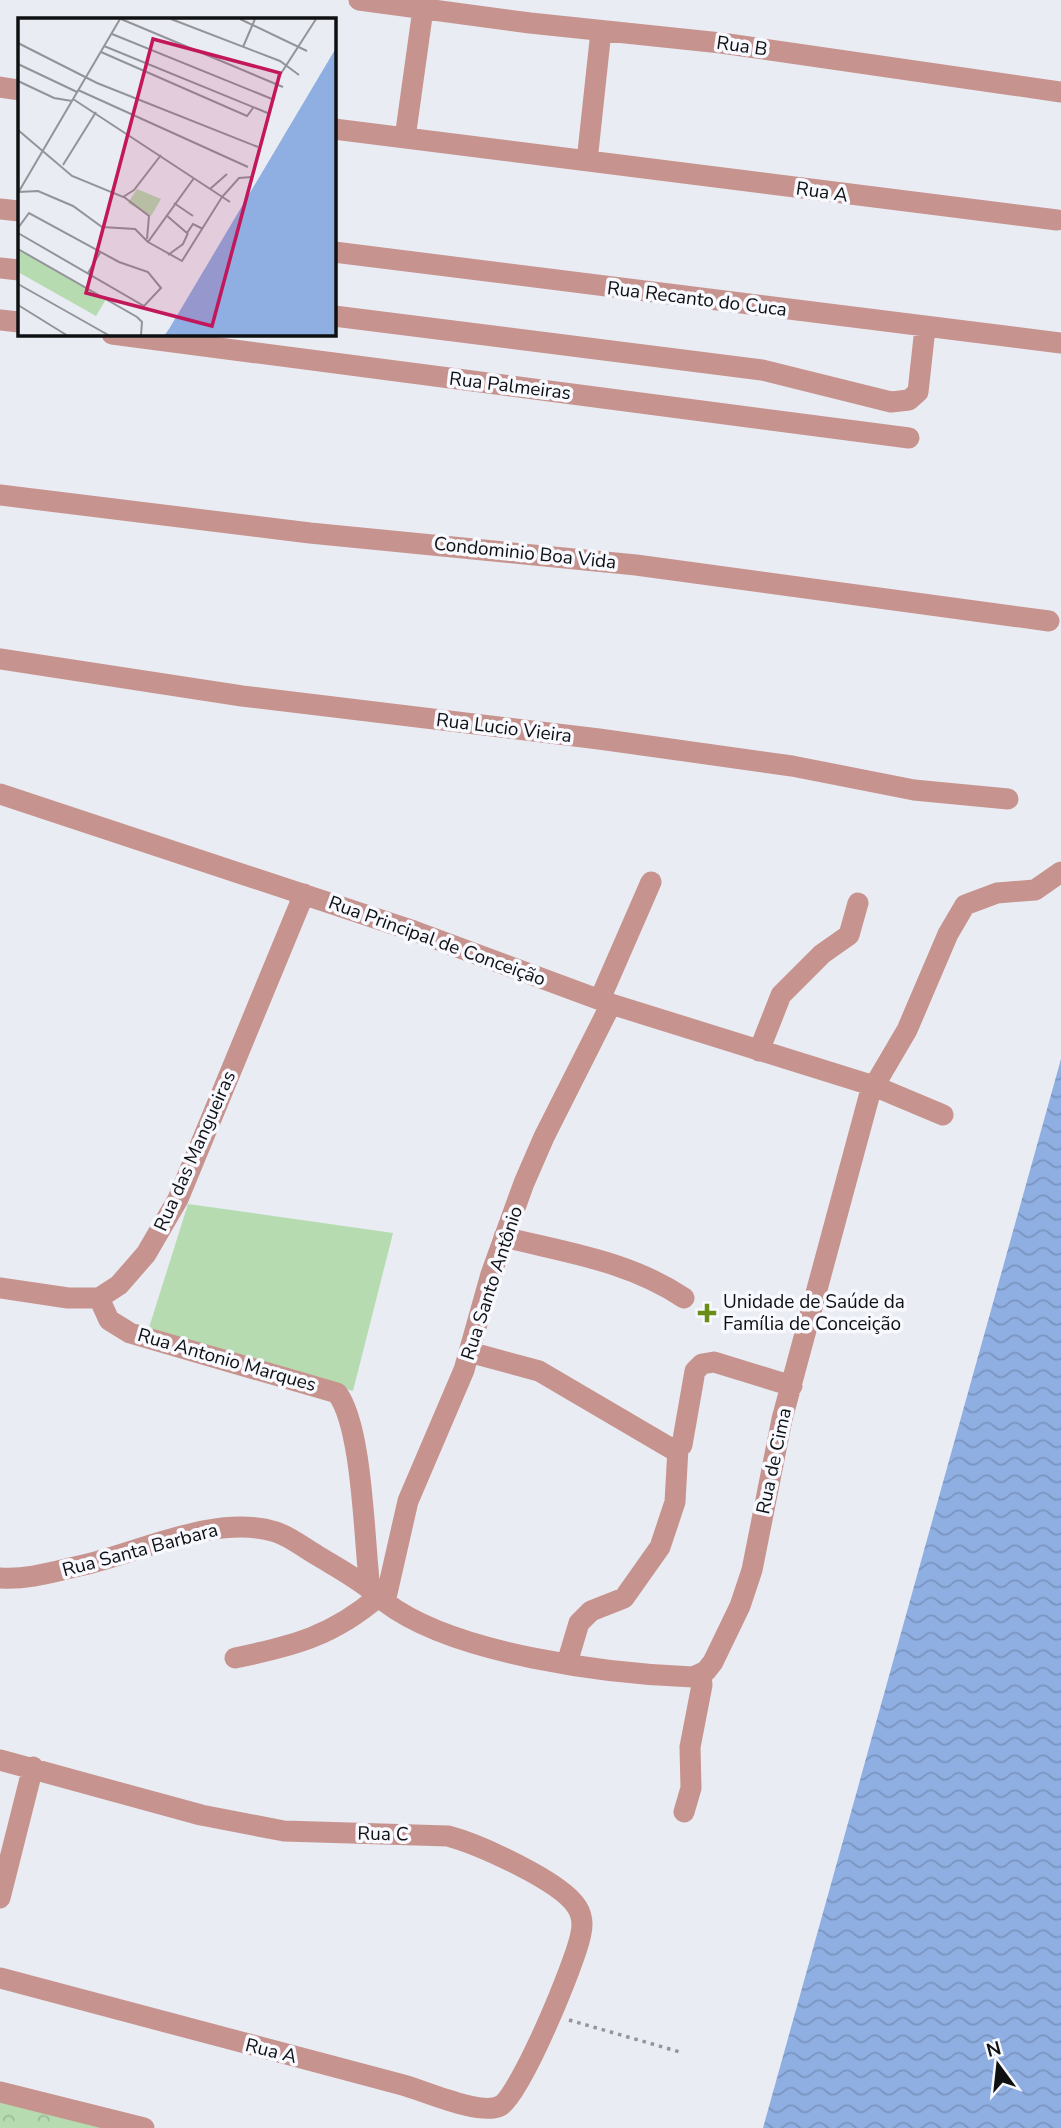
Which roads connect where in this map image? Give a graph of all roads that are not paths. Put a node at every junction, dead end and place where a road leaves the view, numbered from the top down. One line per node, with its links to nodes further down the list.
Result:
1 (359, 0): 2 (street, Rua B)
2 (423, 9): 3 (street, Rua B); 8 (street)
3 (601, 30): 6 (street, Rua B); 9 (street)
4 (0, 87): 5 (street)
5 (18, 90)
6 (1061, 92)
7 (336, 129): 8 (street, Rua A)
8 (405, 138): 9 (street, Rua A)
9 (587, 161): 12 (street, Rua A)
10 (0, 209): 11 (street)
11 (18, 211)
12 (1057, 220)
13 (336, 252): 19 (street, Rua Recanto do Cuca)
14 (0, 268): 15 (street)
15 (18, 270)
16 (336, 316): 19 (street)
17 (0, 320): 18 (street)
18 (18, 322)
19 (925, 328): 21 (street, Rua Recanto do Cuca)
20 (127, 336): 22 (street, Rua Palmeiras)
21 (1061, 343)
22 (909, 438)
23 (0, 495): 24 (street, Condominio Boa Vida)
24 (1049, 621)
25 (0, 659): 27 (street, Rua Lucio Vieira)
26 (0, 794): 30 (street, Rua Principal de Conceição)
27 (1008, 799)
28 (1061, 872): 34 (street, Rua de Cima)
29 (651, 882): 32 (street, Rua Santo Antônio)
30 (304, 894): 32 (street, Rua Principal de Conceição); 38 (street, Rua das Mangueiras)
31 (858, 903): 33 (street)
32 (605, 1002): 33 (street, Rua Principal de Conceição); 36 (street, Rua Santo Antônio)
33 (759, 1051): 34 (street, Rua Principal de Conceição)
34 (874, 1086): 35 (street, Rua Principal de Conceição); 41 (street, Rua de Cima)
35 (943, 1115)
36 (504, 1237): 39 (street); 40 (street, Rua Santo Antônio)
37 (0, 1288): 38 (street)
38 (99, 1298): 44 (street, Rua Antonio Marques)
39 (684, 1298)
40 (469, 1352): 42 (street); 44 (street, Rua Santo Antônio)
41 (792, 1386): 42 (street); 47 (street, Rua de Cima)
42 (678, 1448): 46 (street)
43 (0, 1578): 44 (street, Rua Santa Barbara)
44 (378, 1596): 45 (street); 46 (street)
45 (235, 1658)
46 (567, 1663): 47 (street)
47 (701, 1675): 50 (street)
48 (0, 1760): 49 (street, Rua C)
49 (33, 1767): 51 (street); 53 (street, Rua C)
50 (684, 1812)
51 (0, 1898)
52 (0, 1978): 53 (street, Rua A)
53 (525, 2072)
54 (0, 2092): 55 (street)
55 (144, 2128)

